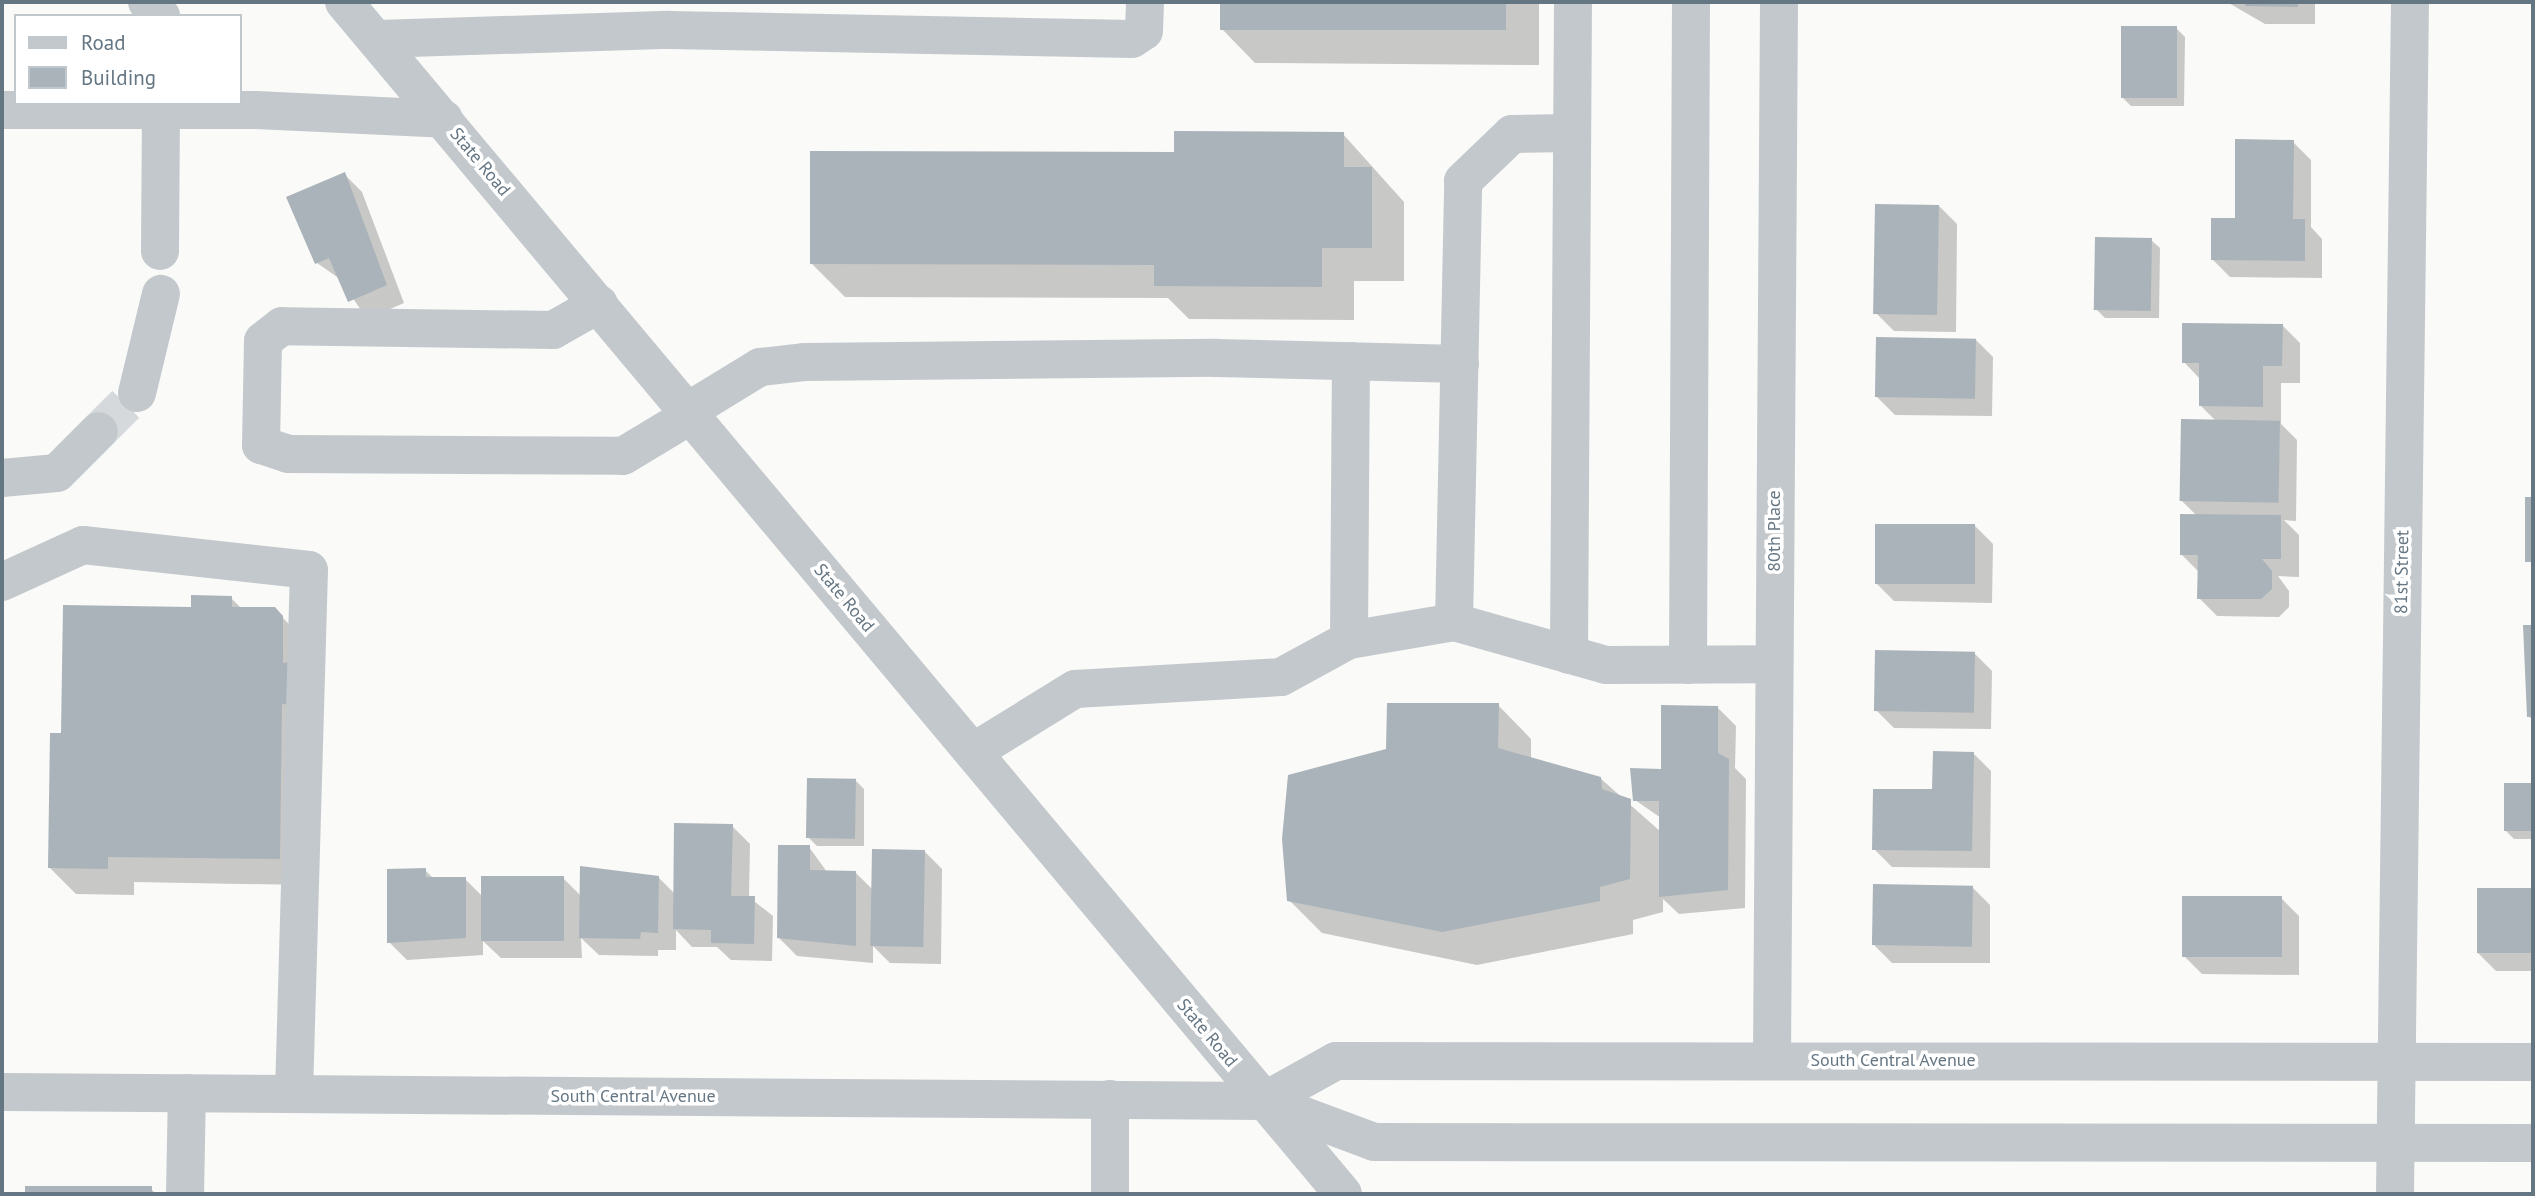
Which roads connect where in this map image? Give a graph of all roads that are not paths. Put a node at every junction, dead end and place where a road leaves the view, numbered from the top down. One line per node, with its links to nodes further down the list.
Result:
1 (147, 2): 8 (street)
2 (344, 2): 9 (street, State Road)
3 (1145, 2): 9 (street)
4 (1573, 2): 15 (street)
5 (1691, 2): 30 (street)
6 (1779, 2): 29 (street, 80th Place)
7 (2410, 2): 34 (street, 81st Street)
8 (160, 14)
9 (378, 39): 14 (street, State Road)
10 (248, 102): 14 (street)
11 (215, 105): 13 (street)
12 (2, 110): 13 (street)
13 (161, 110): 16 (street)
14 (444, 119): 18 (street, State Road)
15 (1572, 133): 20 (street); 28 (street)
16 (160, 251)
17 (161, 294): 21 (street)
18 (599, 304): 22 (street, State Road); 22 (street)
19 (1351, 361): 20 (street); 22 (street); 27 (street)
20 (1460, 364): 26 (street)
21 (137, 393)
22 (690, 413): 31 (street, State Road)
23 (99, 431): 24 (street)
24 (2, 478)
25 (2, 582): 37 (street)
26 (1454, 622): 27 (street); 28 (street)
27 (1349, 640): 31 (street)
28 (1569, 655): 30 (street)
29 (1773, 664): 30 (street); 32 (street, 80th Place)
30 (1688, 665)
31 (973, 752): 39 (street, State Road)
32 (1772, 1059): 34 (street, South Central Avenue); 39 (street, South Central Avenue)
33 (2533, 1062): 34 (street, South Central Avenue)
34 (2396, 1063): 40 (street, 81st Street)
35 (2, 1092): 36 (street, South Central Avenue)
36 (187, 1093): 37 (street, South Central Avenue); 42 (street)
37 (293, 1093): 38 (street, South Central Avenue)
38 (1110, 1099): 39 (street, South Central Avenue); 43 (street)
39 (1264, 1101): 40 (street, South Central Avenue); 44 (street, State Road)
40 (2395, 1142): 41 (street, South Central Avenue); 45 (street, 81st Street)
41 (2533, 1143)
42 (186, 1194)
43 (1110, 1194)
44 (1343, 1194)
45 (2395, 1194)

